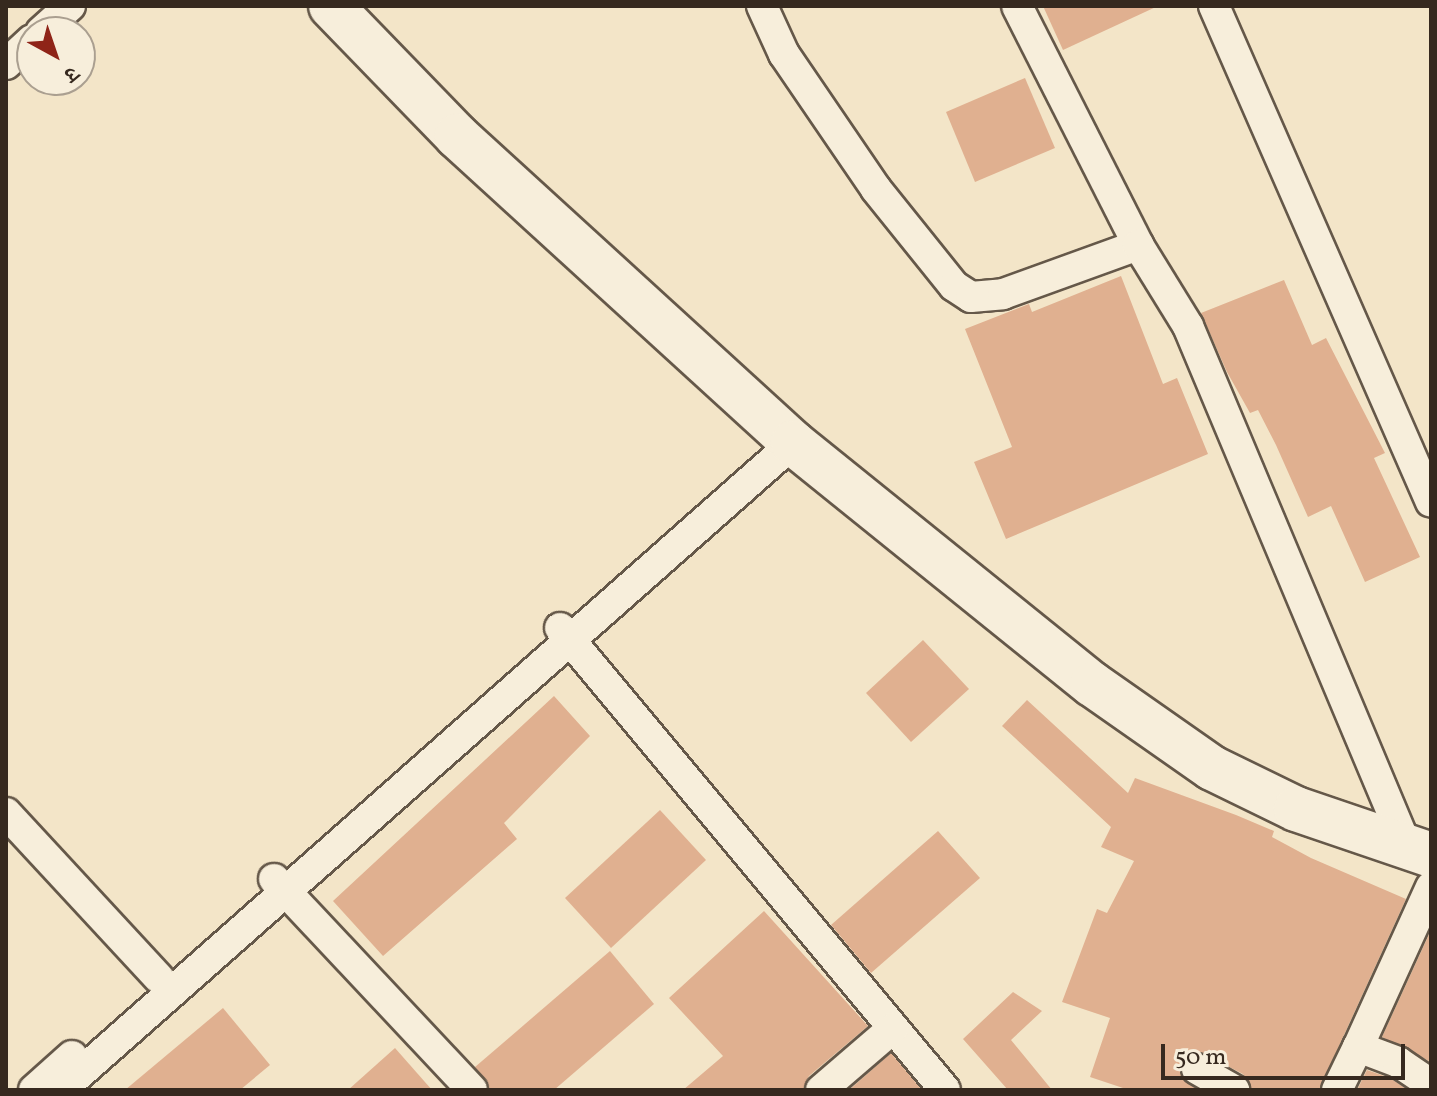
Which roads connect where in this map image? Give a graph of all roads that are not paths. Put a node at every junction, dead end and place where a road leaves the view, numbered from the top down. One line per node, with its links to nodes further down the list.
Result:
1 (331, 6): 6 (street)
2 (762, 6): 5 (street)
3 (1017, 6): 5 (street)
4 (1214, 6): 7 (street)
5 (1138, 245): 10 (street)
6 (793, 443): 8 (street); 10 (street)
7 (1431, 502)
8 (565, 634): 11 (street); 13 (street)
9 (6, 813): 12 (street)
10 (1424, 853): 14 (street)
11 (279, 884): 12 (street); 17 (street); 18 (street)
12 (159, 978): 17 (street)
13 (893, 1028): 19 (street); 20 (street)
14 (1358, 1047): 16 (street); 22 (street)
15 (1197, 1069): 21 (street)
16 (1431, 1084)
17 (54, 1087)
18 (472, 1090)
19 (821, 1090)
20 (945, 1090)
21 (1234, 1090)
22 (1337, 1090)

